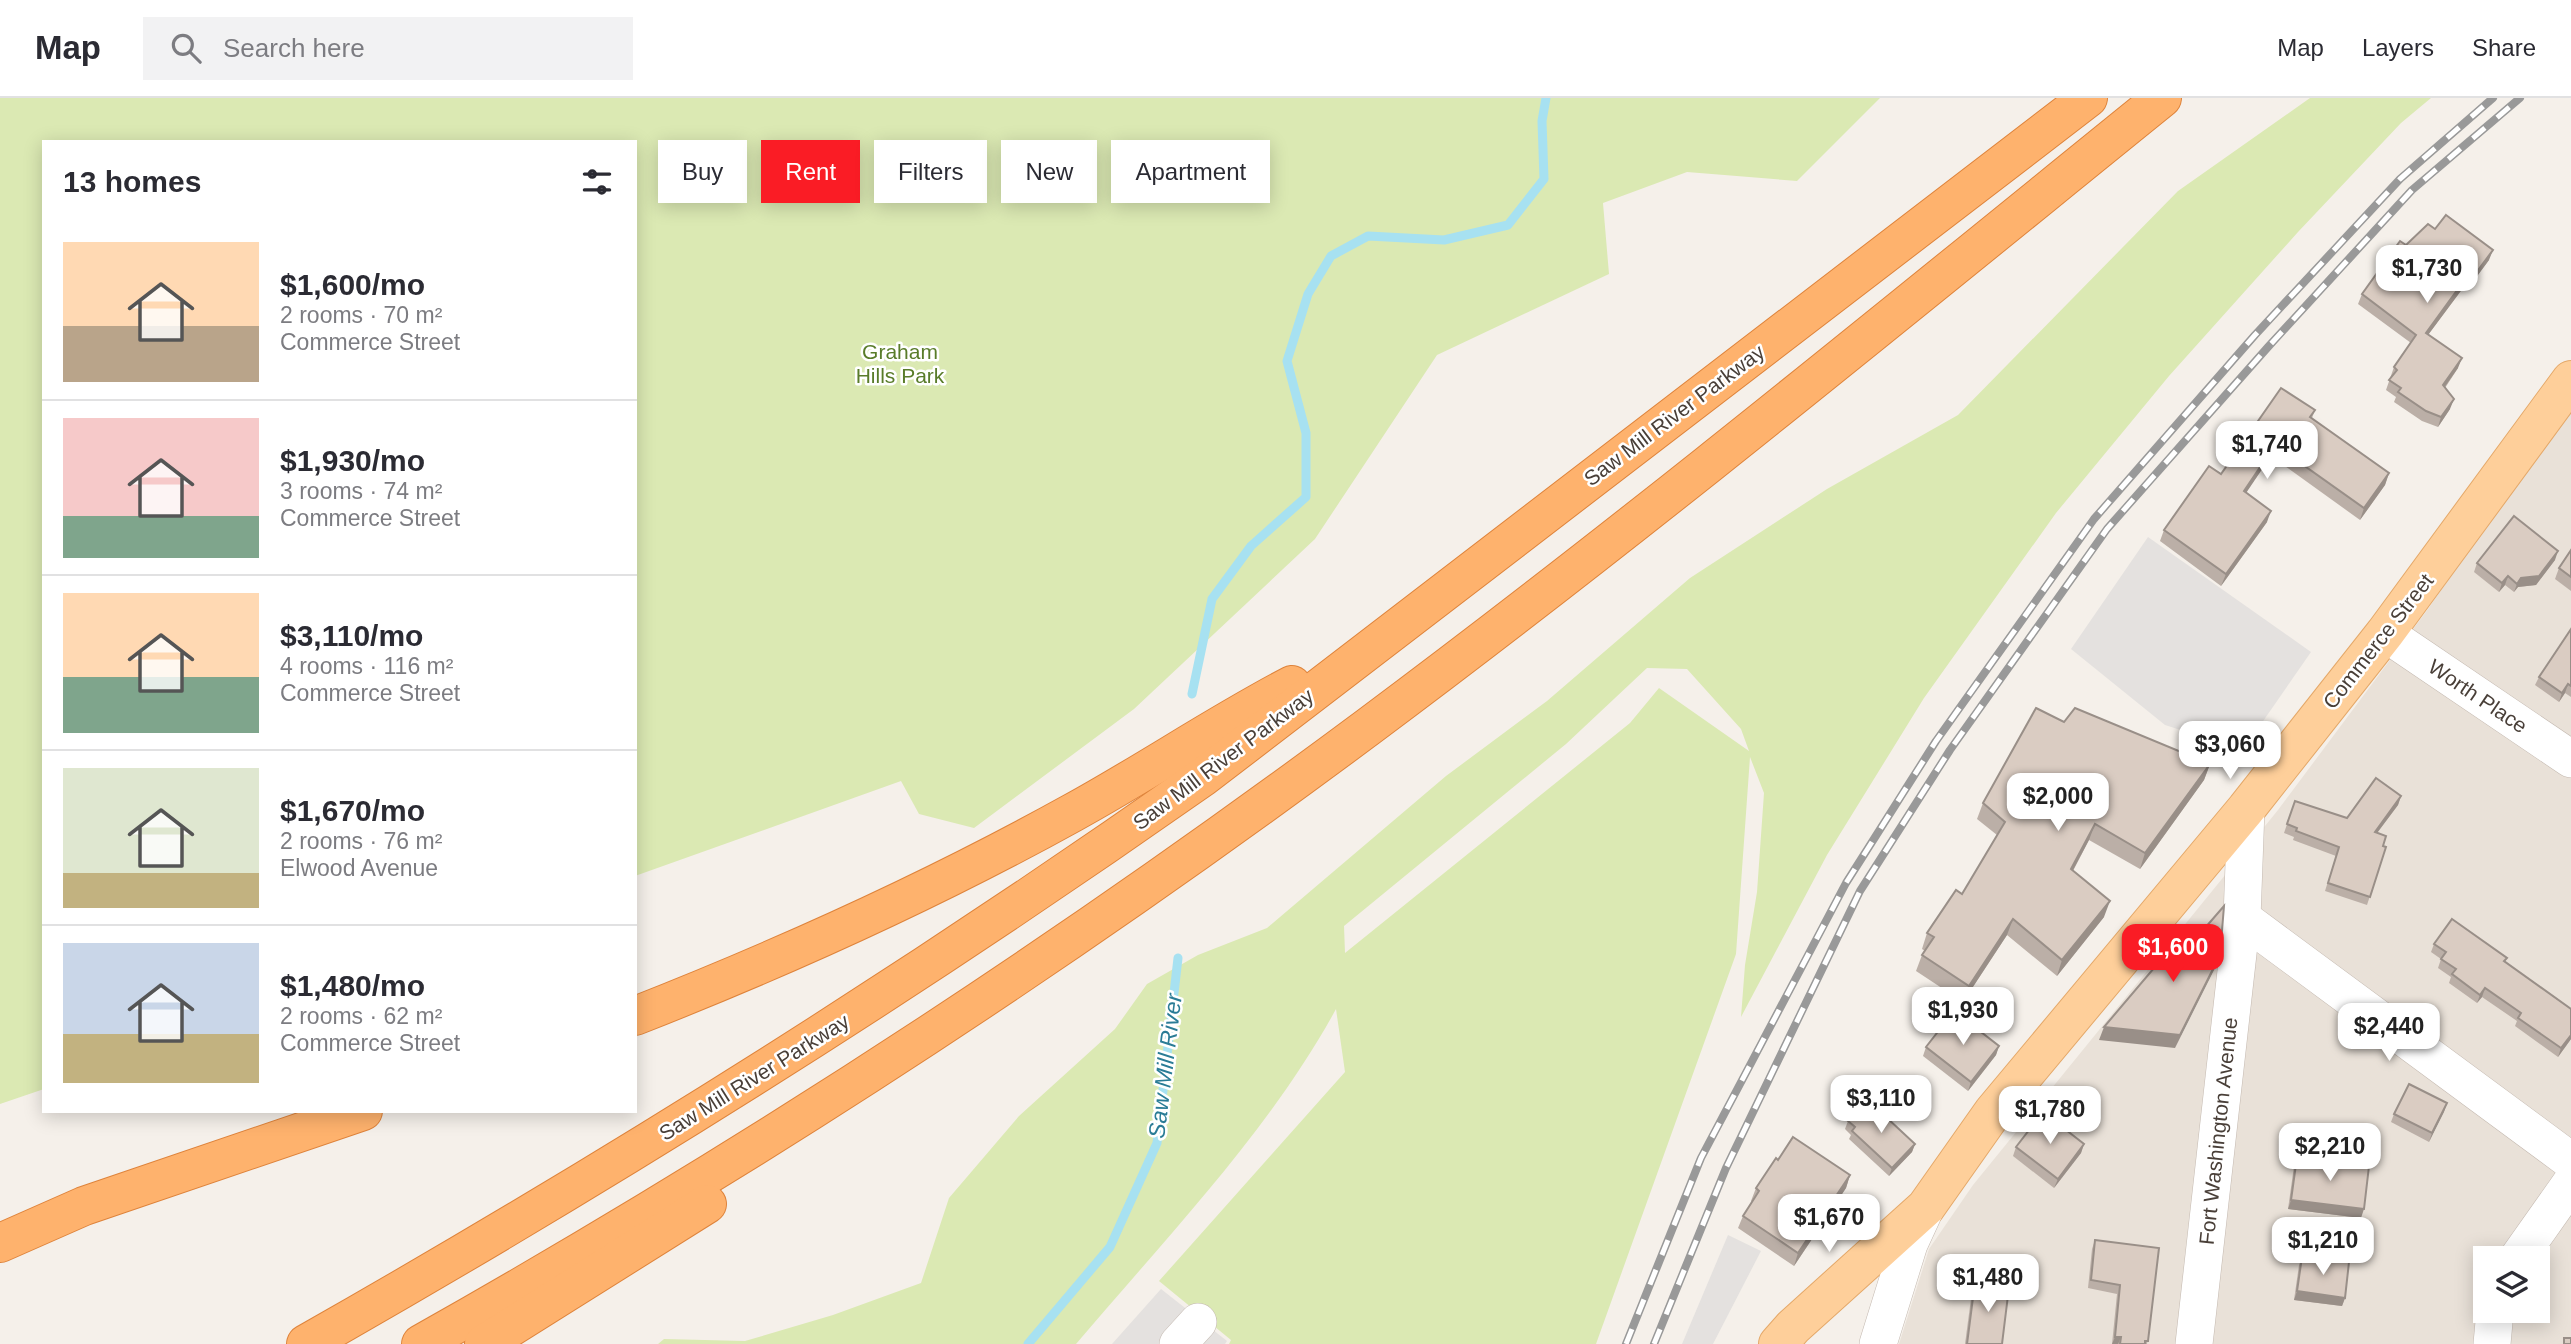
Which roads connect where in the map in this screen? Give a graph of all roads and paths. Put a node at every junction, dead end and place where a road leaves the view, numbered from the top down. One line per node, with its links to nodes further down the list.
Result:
1 (2088, 98): 5 (highway, Saw Mill River Parkway)
2 (2162, 98): 9 (highway)
3 (2571, 380): 4 (main road, Commerce Street)
4 (2385, 634): 6 (street, Worth Place); 7 (main road, Commerce Street)
5 (1383, 638): 10 (highway); 18 (highway, Saw Mill River Parkway)
6 (2571, 759)
7 (2246, 809): 8 (street, Fort Washington Avenue); 14 (main road, Commerce Street)
8 (2242, 918): 12 (street); 23 (street, Fort Washington Avenue)
9 (1071, 937): 19 (highway); 20 (highway)
10 (637, 1015)
11 (357, 1113): 15 (highway)
12 (2571, 1161)
13 (2571, 1183): 16 (street)
14 (1926, 1207): 21 (main road); 22 (street, Commerce Street)
15 (0, 1243)
16 (2526, 1246)
17 (2494, 1323): 24 (street)
18 (306, 1344)
19 (421, 1344)
20 (484, 1344)
21 (1778, 1344)
22 (1878, 1344)
23 (2194, 1344)
24 (2492, 1344)

